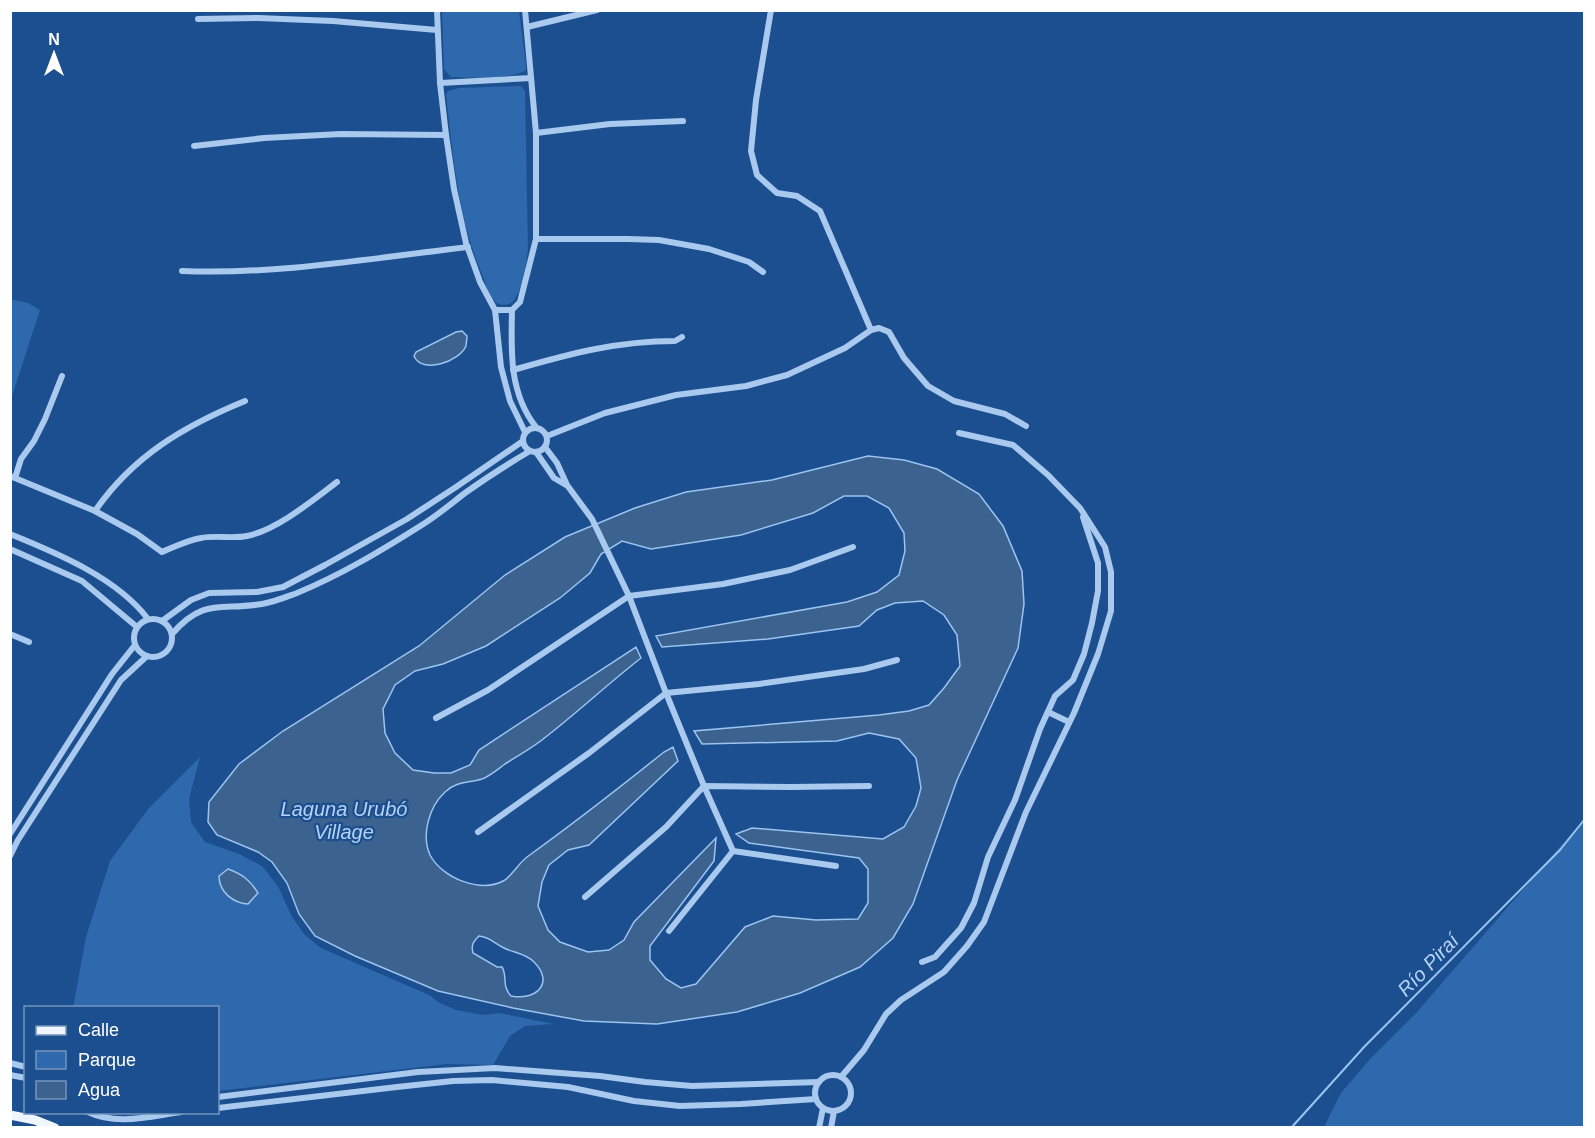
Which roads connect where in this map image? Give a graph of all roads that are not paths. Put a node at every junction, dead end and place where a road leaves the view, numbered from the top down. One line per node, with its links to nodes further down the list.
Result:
1 (437, 10): 7 (street)
2 (525, 10): 6 (street)
3 (597, 10): 6 (street)
4 (771, 10): 20 (street)
5 (198, 19): 7 (street)
6 (527, 27): 8 (street)
7 (437, 30): 9 (street)
8 (531, 78): 9 (street); 11 (street)
9 (440, 83): 12 (street)
10 (683, 121): 11 (street)
11 (536, 133): 14 (street)
12 (446, 135): 13 (street); 15 (street)
13 (194, 146)
14 (536, 238): 17 (street); 19 (street)
15 (468, 247): 16 (street); 18 (street)
16 (182, 271)
17 (763, 272)
18 (495, 310): 19 (street); 27 (street)
19 (512, 310): 22 (street)
20 (871, 330): 25 (street); 29 (street)
21 (682, 337): 22 (street)
22 (513, 370): 26 (street)
23 (62, 376): 33 (street)
24 (245, 400): 37 (street)
25 (1026, 426)
26 (536, 427): 27 (street); 29 (street)
27 (525, 432): 30 (street)
28 (959, 433): 36 (street)
29 (547, 436): 31 (street)
30 (523, 441): 32 (street); 41 (street)
31 (545, 447): 32 (street); 35 (street)
32 (533, 451): 35 (street); 44 (street)
33 (13, 477): 37 (street)
34 (337, 482): 37 (street)
35 (567, 485): 46 (street)
36 (1080, 508): 58 (street); 60 (street)
37 (95, 511)
38 (10, 534): 40 (street)
39 (853, 547): 46 (street)
40 (44, 548): 43 (street); 48 (street)
41 (356, 548): 44 (street); 45 (street)
42 (10, 549): 43 (street)
43 (36, 560): 50 (street)
44 (363, 560): 47 (street)
45 (238, 593): 47 (street); 49 (street)
46 (629, 596): 57 (street); 59 (street)
47 (238, 605): 52 (street)
48 (148, 619): 49 (street); 50 (street)
49 (162, 621): 52 (street)
50 (136, 627): 54 (street)
51 (10, 634): 53 (street)
52 (171, 634): 55 (street)
53 (30, 642)
54 (135, 645): 55 (street); 64 (street)
55 (147, 656): 66 (street)
56 (897, 660): 57 (street)
57 (666, 693): 61 (street); 63 (street)
58 (1048, 712): 60 (street); 70 (street)
59 (436, 718)
60 (1069, 722): 72 (street)
61 (704, 786): 62 (street); 65 (street); 68 (street)
62 (869, 786)
63 (478, 832)
64 (10, 834)
65 (733, 851): 67 (street); 69 (street)
66 (10, 856)
67 (836, 866)
68 (585, 897)
69 (669, 931)
70 (922, 962)
71 (396, 1075): 73 (street); 74 (street); 75 (street)
72 (841, 1077): 73 (street); 79 (street)
73 (819, 1082): 76 (street)
74 (397, 1086): 76 (street); 77 (street)
75 (219, 1097)
76 (816, 1099): 78 (street)
77 (219, 1108)
78 (823, 1108): 79 (street); 84 (street)
79 (834, 1111): 85 (street)
80 (172, 1114): 82 (street)
81 (10, 1115): 83 (main road)
82 (104, 1115)
83 (55, 1128)
84 (819, 1128)
85 (831, 1128)

